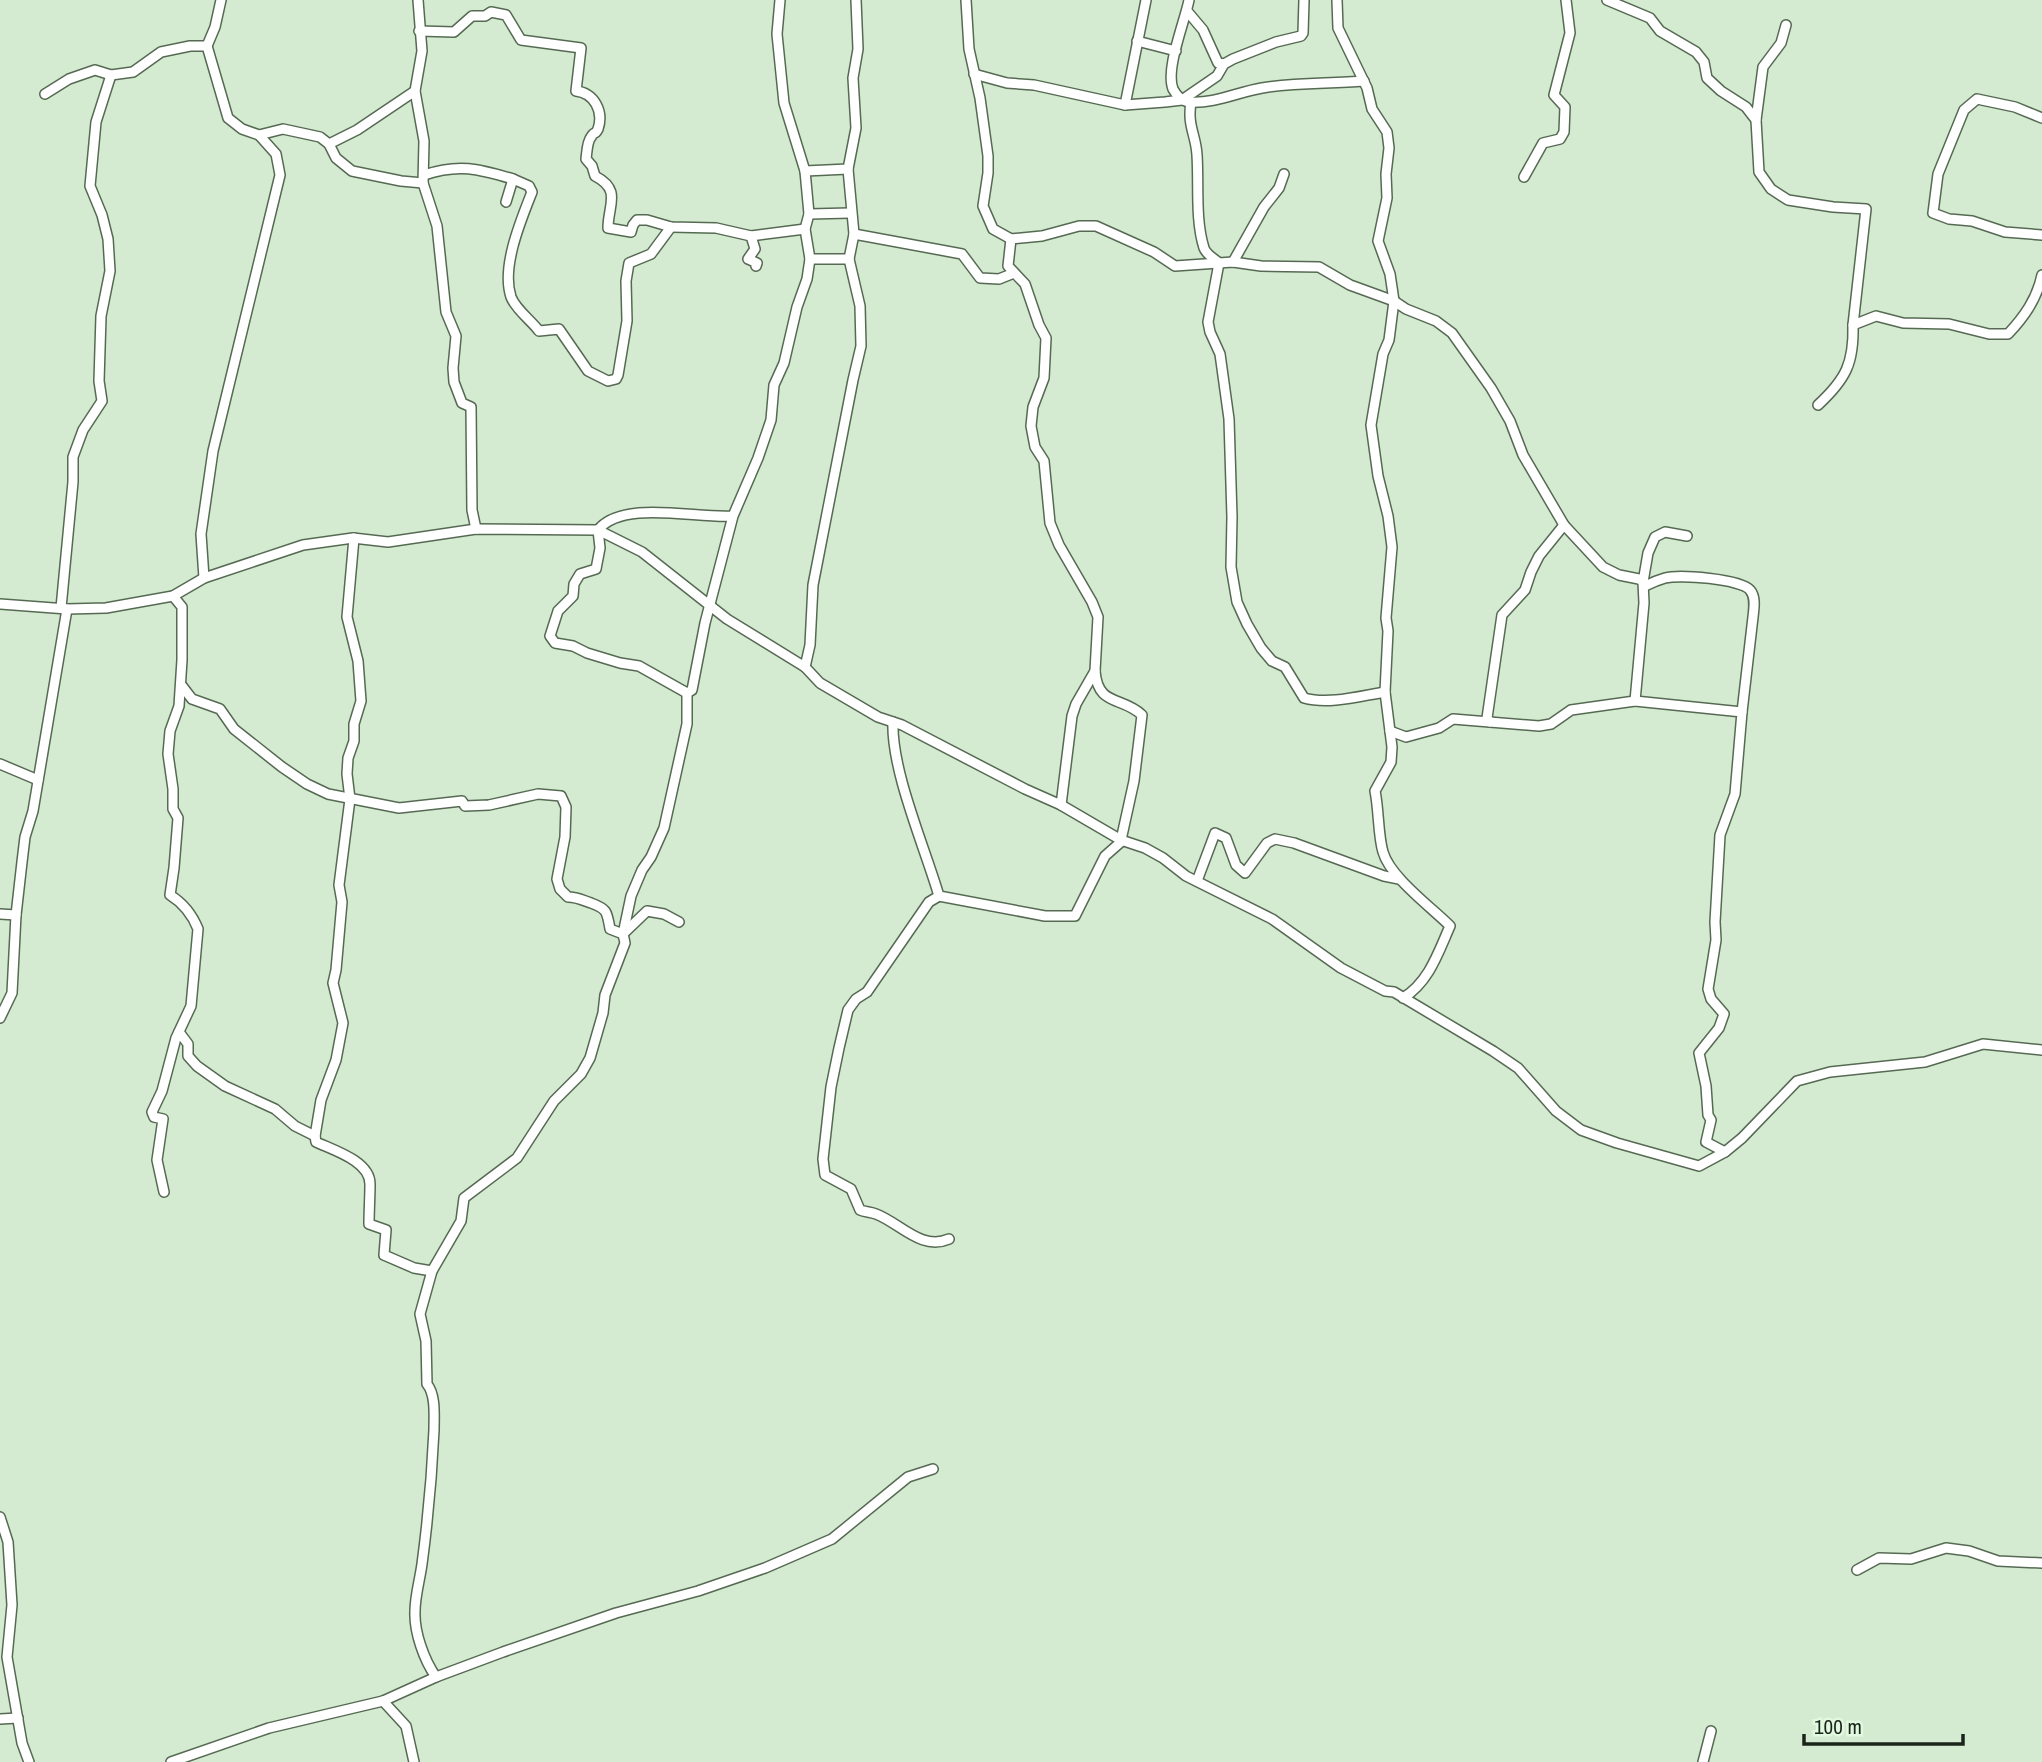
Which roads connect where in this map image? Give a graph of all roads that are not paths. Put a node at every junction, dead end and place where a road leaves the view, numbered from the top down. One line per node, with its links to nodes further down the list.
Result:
1 (221, 0): 16 (street)
2 (418, 0): 14 (street)
3 (780, 0): 31 (street)
4 (856, 0): 30 (street)
5 (966, 0): 19 (street)
6 (1146, 0): 15 (street)
7 (1189, 0): 12 (street)
8 (1304, 0): 18 (street)
9 (1337, 0): 21 (street)
10 (1566, 0): 33 (street)
11 (1607, 0): 27 (street)
12 (1187, 12): 17 (street); 18 (street)
13 (1786, 25): 27 (street)
14 (419, 31): 22 (street); 39 (street)
15 (1137, 41): 17 (street); 25 (street)
16 (207, 46): 20 (street); 28 (street)
17 (1176, 51): 24 (street)
18 (1224, 64): 24 (street)
19 (974, 74): 25 (street); 44 (street)
20 (111, 75): 23 (street); 66 (street)
21 (1364, 81): 24 (street); 52 (street)
22 (415, 91): 29 (street); 34 (street)
23 (45, 94)
24 (1186, 101): 25 (street); 48 (street)
25 (1125, 105)
26 (2042, 118): 42 (street)
27 (1756, 120): 53 (street)
28 (259, 135): 29 (street); 61 (street)
29 (329, 144): 34 (street)
30 (848, 169): 31 (street); 37 (street)
31 (805, 171): 38 (street)
32 (1284, 174): 47 (street)
33 (1524, 177)
34 (424, 179): 35 (street); 57 (street)
35 (513, 179): 36 (street); 39 (street)
36 (506, 202)
37 (850, 212): 38 (street); 41 (street)
38 (809, 214): 40 (street)
39 (671, 227): 43 (street)
40 (805, 229): 43 (street); 45 (street)
41 (854, 234): 46 (street); 50 (street)
42 (2042, 235)
43 (751, 236): 49 (street)
44 (1011, 239): 48 (street); 50 (street)
45 (810, 259): 46 (street); 55 (street)
46 (849, 259): 67 (street)
47 (1233, 262): 48 (street); 52 (street)
48 (1219, 263): 70 (street)
49 (756, 266)
50 (1014, 273): 68 (street)
51 (2042, 275): 53 (street)
52 (1394, 301): 56 (street); 70 (street)
53 (1853, 325): 54 (street)
54 (1818, 405)
55 (733, 516): 58 (street); 65 (street)
56 (1564, 524): 62 (street); 75 (street)
57 (476, 529): 58 (street); 60 (street)
58 (598, 530): 65 (street); 71 (street)
59 (1687, 536): 62 (street)
60 (354, 538): 61 (street); 79 (street)
61 (204, 578): 63 (street)
62 (1644, 584): 72 (street); 73 (street)
63 (173, 596): 66 (street); 69 (street)
64 (0, 604): 66 (street)
65 (710, 605): 67 (street); 71 (street)
66 (64, 609): 78 (street)
67 (805, 667): 74 (street)
68 (1095, 671): 80 (street); 81 (street)
69 (182, 686): 79 (street); 91 (street)
70 (1385, 692): 76 (street)
71 (687, 694): 88 (street)
72 (1635, 701): 73 (street); 75 (street)
73 (1742, 712): 94 (street)
74 (893, 722): 80 (street); 84 (street)
75 (1490, 722): 76 (street)
76 (1390, 731): 82 (street)
77 (0, 764): 78 (street)
78 (38, 780): 86 (street)
79 (350, 799): 88 (street); 93 (street)
80 (1061, 805): 81 (street)
81 (1121, 841): 83 (street); 84 (street)
82 (1401, 879): 83 (street); 89 (street)
83 (1197, 881): 89 (street)
84 (939, 896): 96 (street)
85 (0, 914): 86 (street)
86 (16, 915): 90 (street)
87 (679, 922): 88 (street)
88 (623, 934): 97 (street)
89 (1403, 998): 94 (street)
90 (1, 1014)
91 (179, 1032): 93 (street); 95 (street)
92 (2042, 1050): 94 (street)
93 (315, 1136): 97 (street)
94 (1725, 1152)
95 (164, 1192)
96 (949, 1239)
97 (432, 1270): 102 (street)
98 (933, 1469): 102 (street)
99 (0, 1517): 104 (street)
100 (2042, 1563): 101 (street)
101 (1857, 1570)
102 (436, 1677): 103 (street)
103 (383, 1701): 108 (street); 109 (street)
104 (18, 1718): 105 (street); 107 (street)
105 (0, 1719)
106 (1712, 1731): 110 (street)
107 (29, 1762)
108 (172, 1762)
109 (414, 1762)
110 (1703, 1762)

